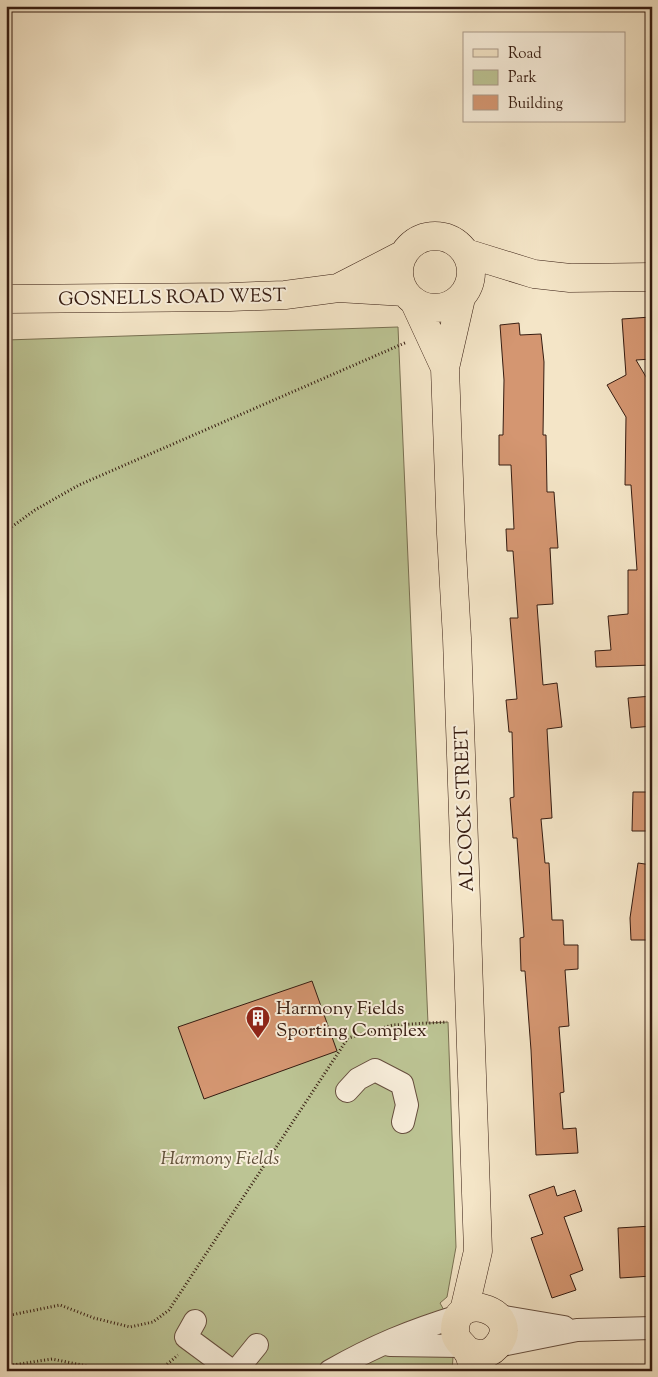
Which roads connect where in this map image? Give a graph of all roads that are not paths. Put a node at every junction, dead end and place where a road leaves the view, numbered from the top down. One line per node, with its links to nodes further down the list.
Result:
1 (466, 253): 2 (main road, GOSNELLS ROAD WEST); 3 (main road, GOSNELLS ROAD WEST); 6 (main road)
2 (404, 254): 5 (main road, GOSNELLS ROAD WEST); 7 (main road)
3 (534, 274): 4 (main road, GOSNELLS ROAD WEST); 6 (main road, GOSNELLS ROAD WEST)
4 (652, 277)
5 (338, 288): 7 (main road, GOSNELLS ROAD WEST); 8 (main road, GOSNELLS ROAD WEST)
6 (463, 295): 7 (main road, GOSNELLS ROAD WEST); 9 (main road, ALCOCK STREET)
7 (410, 297): 9 (main road, ALCOCK STREET)
8 (6, 299)
9 (445, 368): 12 (main road, ALCOCK STREET)
10 (347, 1091): 11 (street)
11 (403, 1122)
12 (478, 1251): 13 (main road, ALCOCK STREET); 14 (main road, ALCOCK STREET)
13 (495, 1313): 14 (main road); 17 (street); 20 (main road, ALCOCK STREET)
14 (462, 1314): 19 (street); 20 (main road, ALCOCK STREET)
15 (195, 1321): 21 (street)
16 (652, 1328): 17 (street)
17 (577, 1330): 20 (street)
18 (257, 1345): 22 (street)
19 (374, 1346): 20 (street); 23 (street)
20 (480, 1356)
21 (232, 1371)
22 (236, 1371)
23 (330, 1371)

